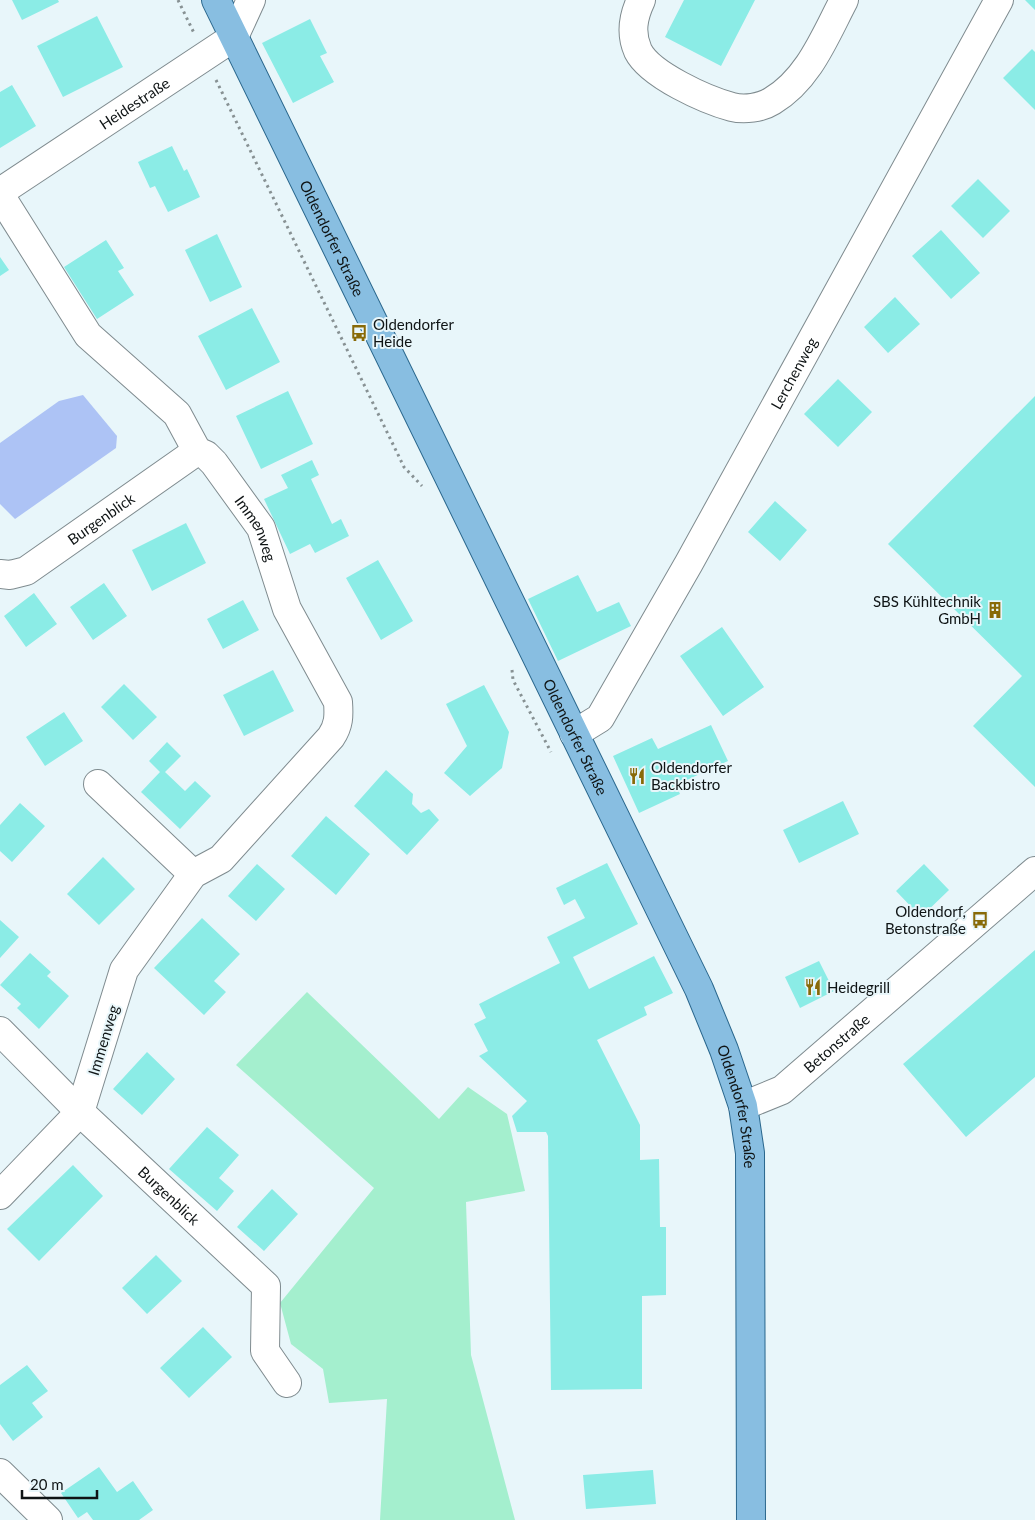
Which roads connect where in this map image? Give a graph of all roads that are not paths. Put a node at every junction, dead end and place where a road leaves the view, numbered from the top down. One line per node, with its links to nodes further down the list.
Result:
1 (216, 0): 6 (main road, Oldendorfer Straße)
2 (251, 0): 6 (street)
3 (641, 0): 4 (street)
4 (844, 0)
5 (1000, 0): 10 (street, Lerchenweg)
6 (234, 37): 7 (street, Heidestraße); 10 (main road, Oldendorfer Straße)
7 (0, 194): 8 (street, Immenweg)
8 (197, 451): 9 (street, Burgenblick); 13 (street, Immenweg)
9 (0, 574)
10 (574, 734): 15 (main road, Oldendorfer Straße)
11 (98, 784): 13 (street)
12 (1035, 871): 15 (street, Betonstraße)
13 (193, 874): 16 (street, Immenweg)
14 (0, 1031): 16 (street, Burgenblick)
15 (743, 1106): 21 (main road, Oldendorfer Straße)
16 (80, 1112): 17 (street, Immenweg); 18 (street, Burgenblick)
17 (0, 1195)
18 (287, 1383)
19 (0, 1473): 20 (street)
20 (48, 1520)
21 (751, 1520)

